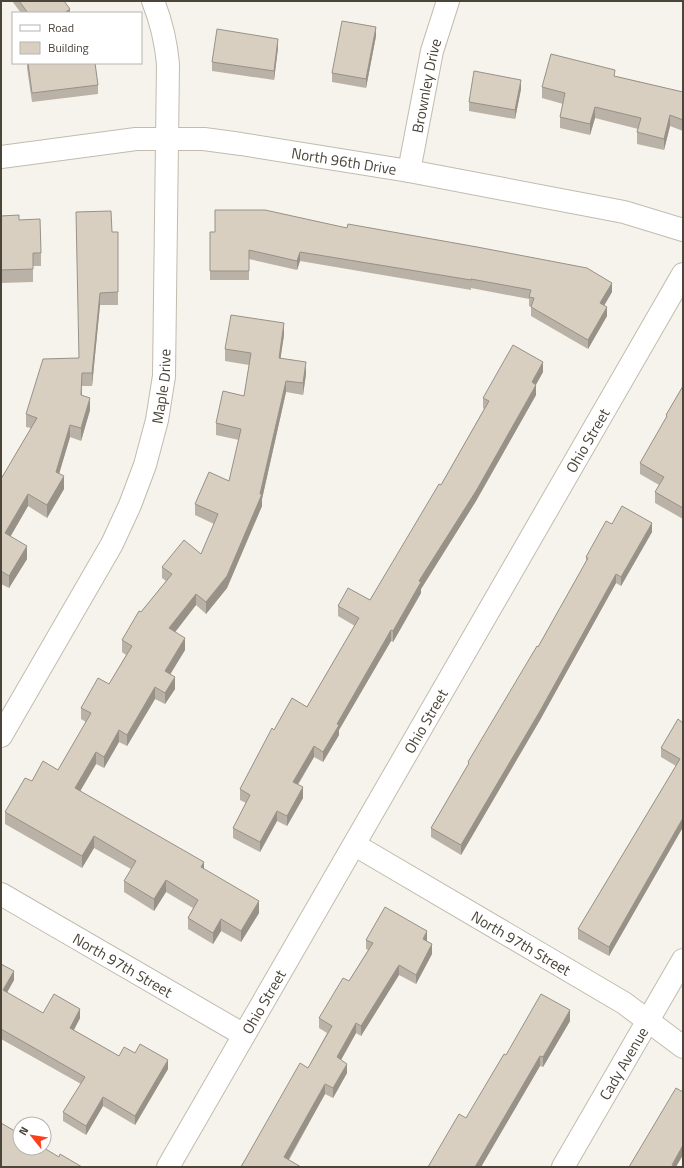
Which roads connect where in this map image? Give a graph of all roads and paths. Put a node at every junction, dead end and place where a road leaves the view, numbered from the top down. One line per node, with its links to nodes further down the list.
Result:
1 (153, 1): 3 (street, Maple Drive)
2 (448, 1): 5 (street, Brownley Drive)
3 (167, 139): 4 (street, North 96th Drive); 5 (street, North 96th Drive); 8 (street, Maple Drive)
4 (1, 157)
5 (409, 171): 6 (street, North 96th Drive)
6 (683, 230)
7 (683, 274): 9 (street, Ohio Street)
8 (1, 736)
9 (355, 845): 12 (street, North 97th Street); 13 (street, Ohio Street)
10 (1, 894): 13 (street, North 97th Street)
11 (683, 960): 12 (street, Cady Avenue)
12 (648, 1021): 14 (street, North 97th Street); 16 (street, Cady Avenue)
13 (244, 1035): 15 (street, Ohio Street)
14 (683, 1047)
15 (168, 1167)
16 (564, 1167)

